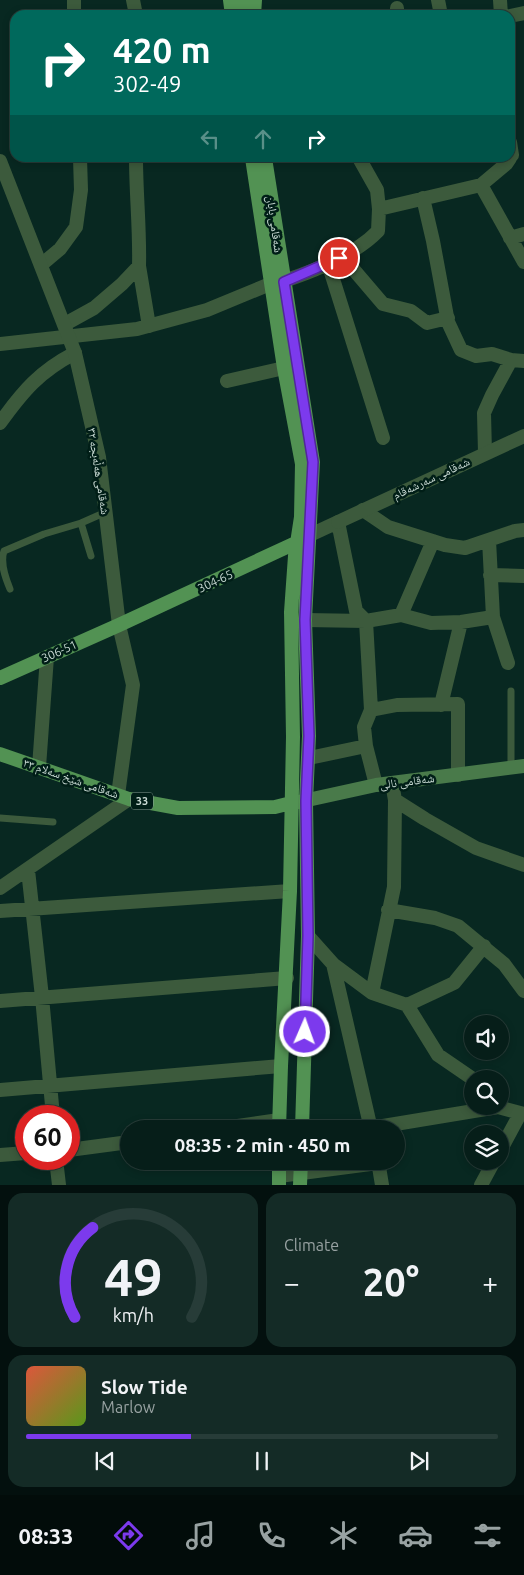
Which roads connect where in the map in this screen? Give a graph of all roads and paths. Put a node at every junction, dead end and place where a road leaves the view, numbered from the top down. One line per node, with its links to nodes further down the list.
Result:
1 (0, 160): 16 (street, شەقامی هەڵەبجە ٣٢)
2 (80, 162): 16 (street)
3 (136, 162): 17 (street)
4 (253, 162): 18 (main road)
5 (265, 162): 18 (main road, شەقامی بابان)
6 (361, 162): 10 (street)
7 (507, 162): 8 (street)
8 (481, 185): 9 (street); 12 (street)
9 (423, 198): 10 (street); 19 (street)
10 (379, 209): 13 (street)
11 (524, 234): 12 (street)
12 (510, 238): 14 (street)
13 (342, 256): 15 (street); 19 (street)
14 (524, 262)
15 (328, 263): 18 (street); 29 (street)
16 (41, 265): 21 (street, شەقامی هەڵەبجە ٣٢)
17 (139, 266): 20 (street); 21 (street)
18 (277, 283): 20 (street); 25 (main road); 36 (main road, شەقامی بابان)
19 (448, 318): 24 (street)
20 (149, 326): 21 (street)
21 (67, 330): 22 (street); 23 (street, شەقامی هەڵەبجە ٣٢)
22 (0, 344)
23 (75, 353): 27 (street); 32 (street, شەقامی هەڵەبجە ٣٢)
24 (518, 360): 30 (street)
25 (284, 368): 26 (street); 36 (main road)
26 (227, 381)
27 (0, 422)
28 (524, 436): 30 (street, شەقامی سەرشەقام)
29 (383, 438)
30 (485, 453): 31 (street, شەقامی سەرشەقام)
31 (363, 510): 33 (street, شەقامی سەرشەقام); 38 (street)
32 (106, 512): 34 (lane); 48 (street, شەقامی هەڵەبجە ٣٢)
33 (338, 522): 36 (street, شەقامی سەرشەقام); 46 (street)
34 (81, 523): 39 (lane); 42 (lane)
35 (524, 530): 37 (street)
36 (304, 539): 45 (main road, شەقامی بابان); 48 (main road, 304-65); 66 (main road)
37 (489, 540): 38 (street); 40 (street)
38 (433, 541): 43 (street)
39 (91, 556)
40 (490, 576): 41 (street); 44 (street)
41 (524, 576)
42 (10, 588)
43 (401, 615): 46 (street); 47 (street)
44 (493, 617): 47 (street); 50 (street)
45 (305, 620): 46 (street); 57 (main road, شەقامی بابان)
46 (366, 620): 54 (street)
47 (461, 622): 53 (street)
48 (119, 626): 49 (main road, 306-51); 63 (street, شەقامی هەڵەبجە ٣٢)
49 (47, 657): 51 (main road, 306-51); 58 (street)
50 (508, 663)
51 (0, 678)
52 (511, 690): 59 (lane)
53 (441, 704): 54 (street); 60 (street)
54 (371, 710): 55 (street)
55 (366, 746): 57 (street); 62 (street)
56 (0, 754): 58 (main road, شەقامی شێخ سەلام ٣٣ / 33)
57 (308, 758): 65 (main road, شەقامی بابان)
58 (39, 767): 63 (main road, شەقامی شێخ سەلام ٣٣ / 33)
59 (518, 767): 60 (main road, شەقامی نالی)
60 (458, 775): 61 (main road, شەقامی نالی)
61 (392, 783): 62 (main road, شەقامی نالی); 64 (street)
62 (376, 785): 65 (main road, شەقامی نالی)
63 (124, 797): 66 (main road, شەقامی شێخ سەلام ٣٣ / 33); 70 (street)
64 (395, 800): 69 (street); 74 (street)
65 (306, 801): 66 (main road, شەقامی نالی); 76 (main road, شەقامی بابان)
66 (291, 803): 72 (main road)
67 (0, 818): 68 (lane)
68 (53, 822)
69 (524, 865)
70 (28, 870): 71 (street); 73 (street)
71 (0, 888)
72 (290, 891): 73 (street); 79 (main road)
73 (31, 909): 75 (street); 82 (street)
74 (388, 910): 77 (street); 81 (street)
75 (0, 912)
76 (308, 936): 78 (street); 94 (main road, شەقامی بابان)
77 (484, 946): 80 (street); 84 (street)
78 (333, 964): 81 (street); 95 (street)
79 (287, 978): 82 (street); 85 (main road)
80 (524, 991)
81 (372, 993): 84 (street)
82 (42, 997): 83 (street); 87 (street)
83 (0, 1001)
84 (406, 1004): 86 (street)
85 (281, 1066): 87 (street); 93 (main road)
86 (464, 1073)
87 (50, 1085): 88 (street); 89 (street)
88 (0, 1090)
89 (52, 1105)
90 (509, 1110): 92 (street)
91 (464, 1113): 96 (street)
92 (522, 1114): 97 (street)
93 (279, 1120)
94 (302, 1120)
95 (369, 1120)
96 (405, 1122)
97 (509, 1135)
98 (120, 1143): 99 (street)
99 (80, 1149)
100 (15, 1154): 101 (street)
101 (0, 1155)
102 (57, 1170): 108 (street)
103 (322, 1170): 106 (street)
104 (379, 1170): 109 (street)
105 (489, 1170): 110 (street)
106 (301, 1173): 107 (street)
107 (279, 1180)
108 (59, 1185)
109 (382, 1185)
110 (481, 1185)

